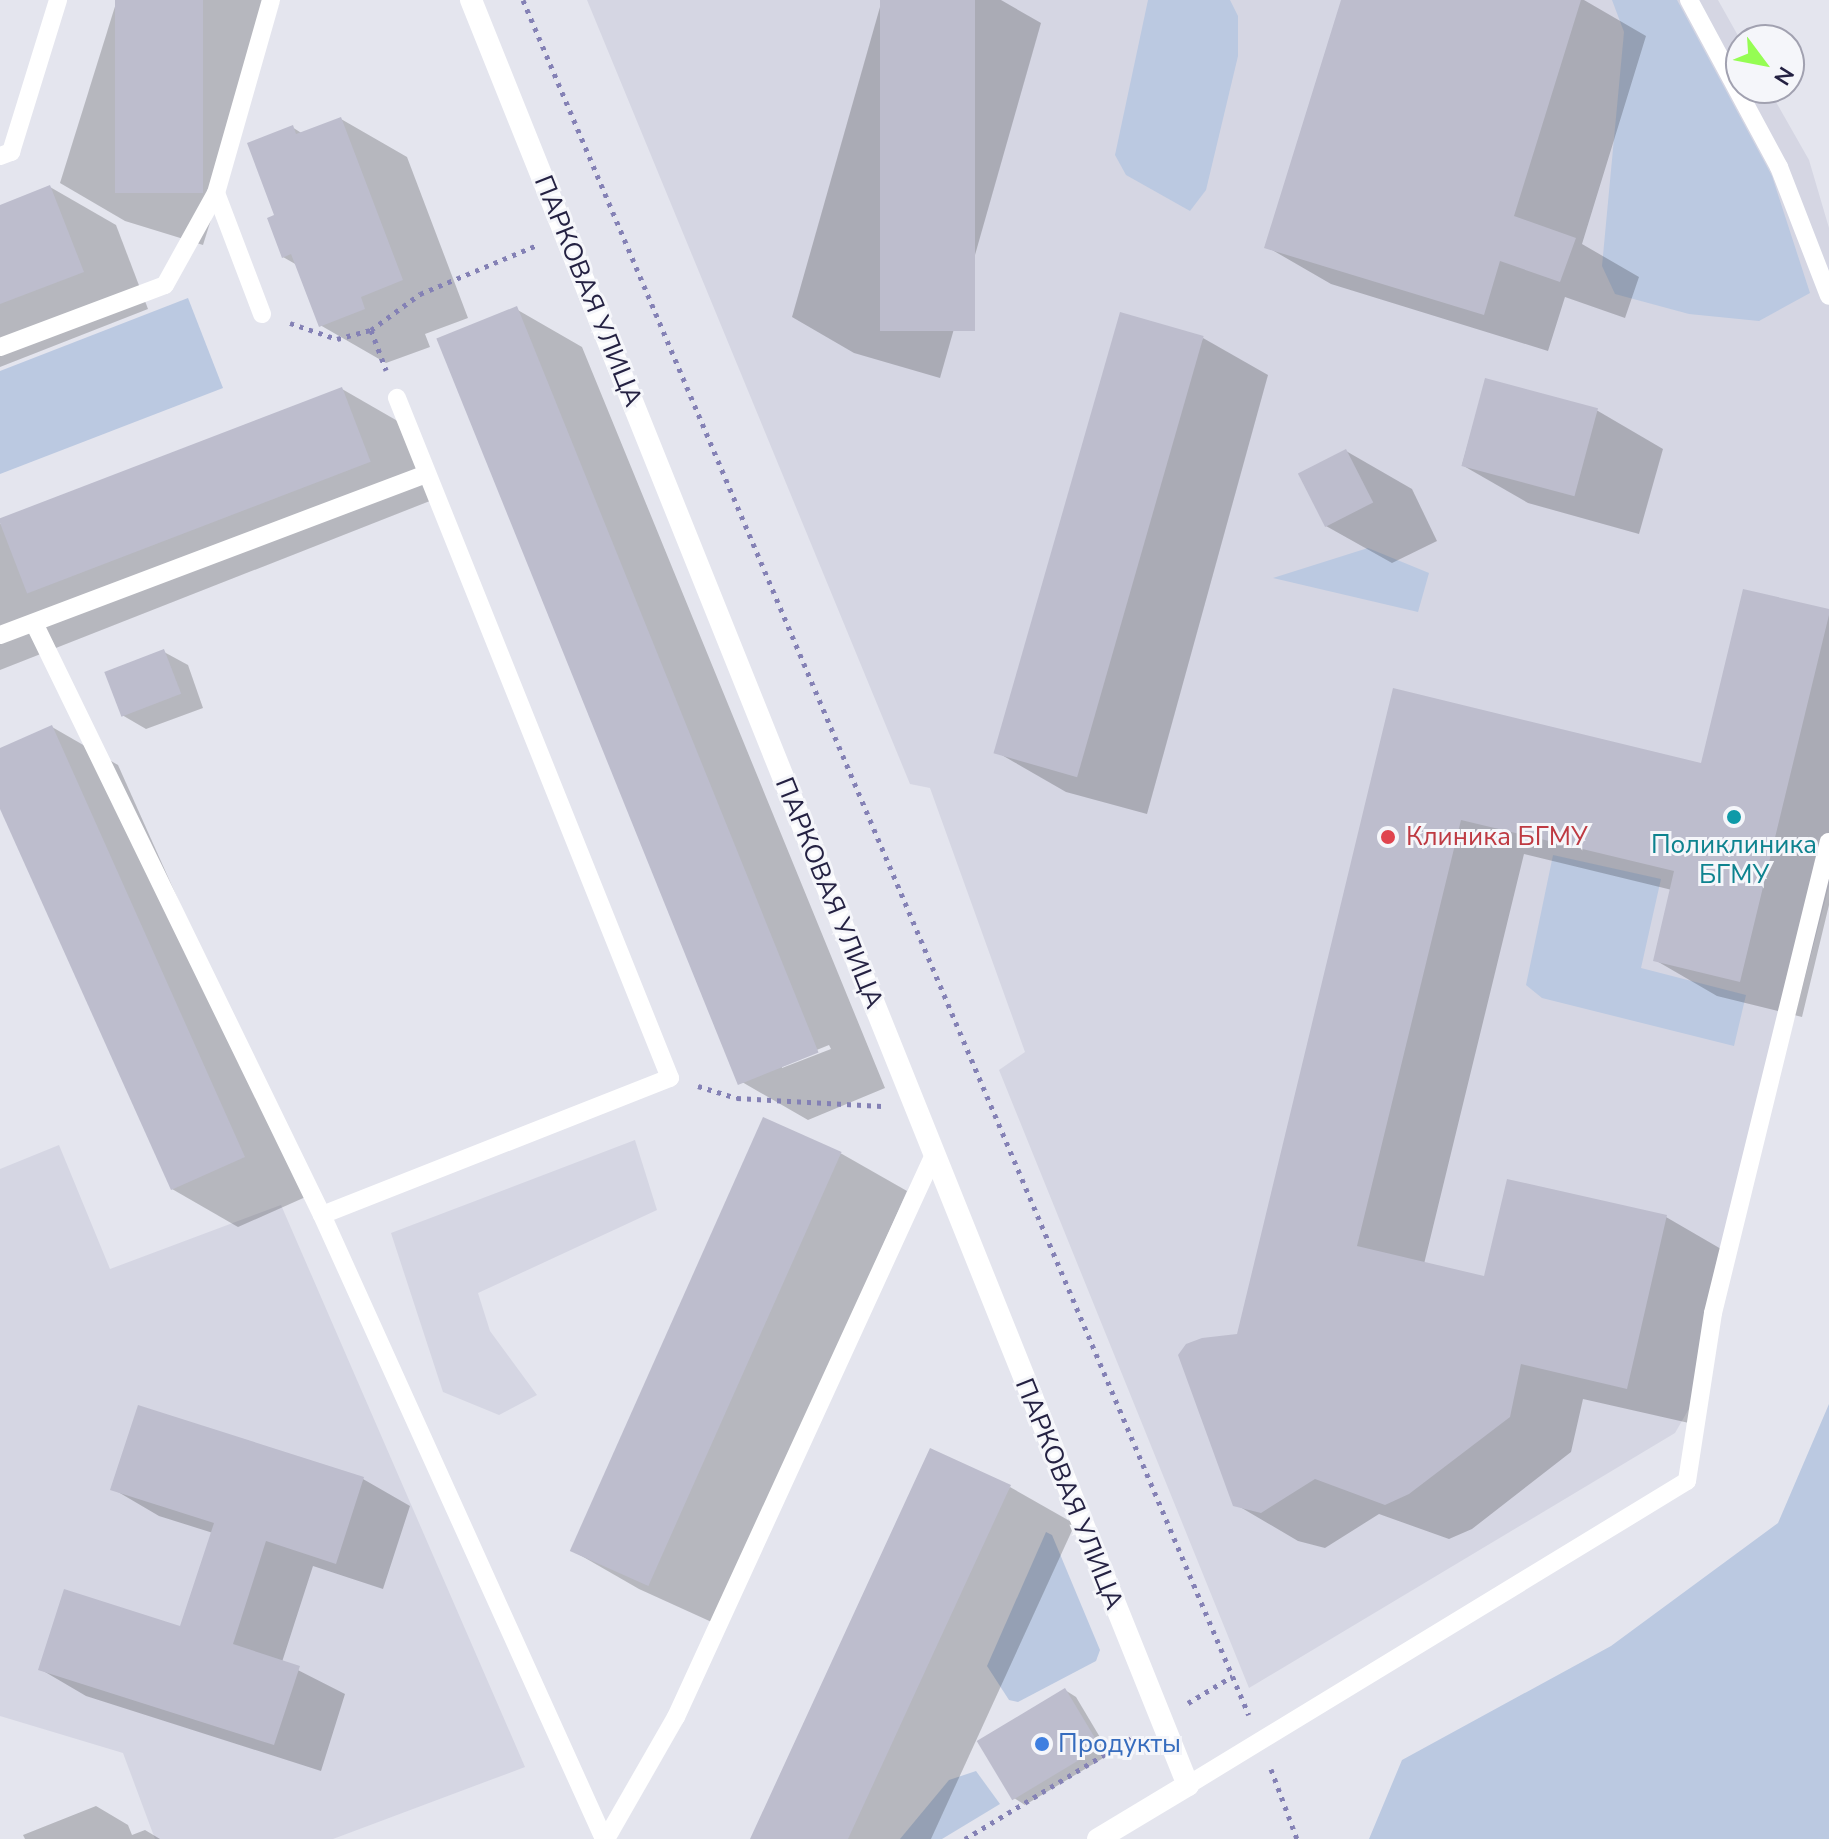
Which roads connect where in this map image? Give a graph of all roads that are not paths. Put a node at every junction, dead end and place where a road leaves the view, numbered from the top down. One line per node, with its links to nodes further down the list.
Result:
1 (58, 0): 5 (lane)
2 (271, 0): 6 (lane)
3 (471, 0): 15 (street, ПАРКОВАЯ УЛИЦА)
4 (1689, 0): 7 (lane)
5 (0, 156)
6 (216, 193): 8 (lane); 9 (lane)
7 (1829, 296)
8 (262, 314)
9 (0, 347)
10 (397, 398): 11 (lane)
11 (427, 474): 12 (lane); 16 (lane)
12 (34, 623): 13 (lane); 16 (lane)
13 (0, 635)
14 (1829, 842): 17 (lane)
15 (932, 1159): 17 (street, ПАРКОВАЯ УЛИЦА); 18 (lane)
16 (322, 1215): 18 (lane)
17 (1188, 1785): 19 (street)
18 (605, 1839)
19 (1098, 1839)

